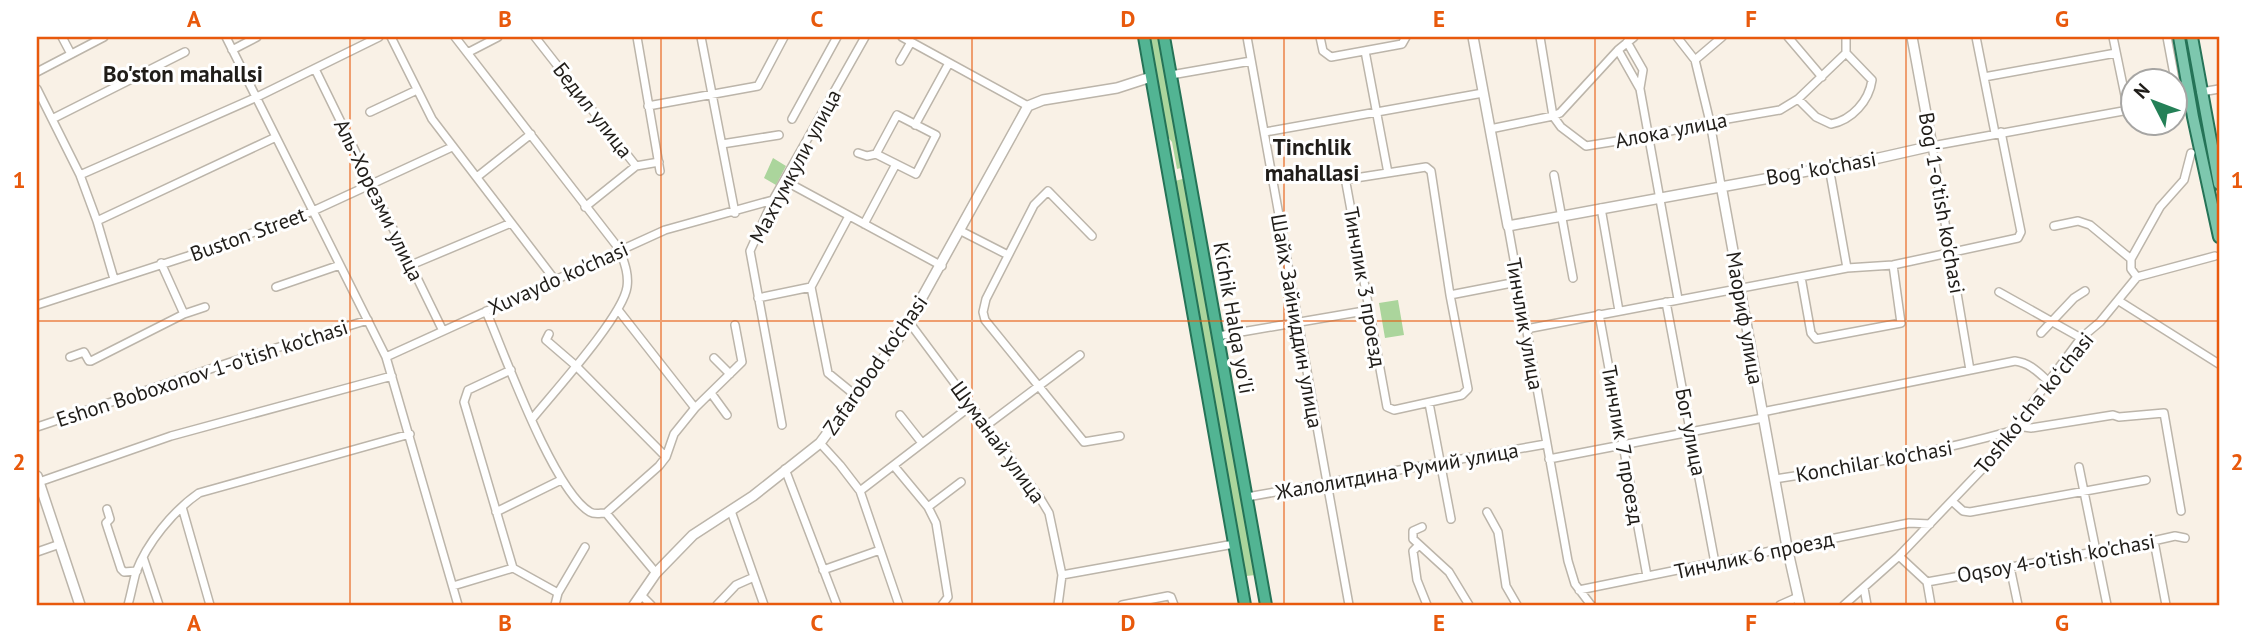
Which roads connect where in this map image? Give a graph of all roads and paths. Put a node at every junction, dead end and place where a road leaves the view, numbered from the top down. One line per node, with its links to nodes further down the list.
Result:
1 (62, 37): 41 (street)
2 (104, 37): 41 (street)
3 (226, 37): 35 (street)
4 (257, 37): 35 (street)
5 (379, 37): 48 (street)
6 (391, 37): 58 (street)
7 (455, 37): 39 (street)
8 (498, 37): 39 (street)
9 (535, 37): 89 (street, Бедил улица)
10 (636, 37): 64 (street, Бедил улица)
11 (701, 37): 61 (street)
12 (785, 37): 61 (street)
13 (837, 37): 71 (street)
14 (865, 37): 98 (street, Махтумкули улица)
15 (902, 37): 34 (street)
16 (1144, 37): 52 (highway, Kichik Halqa yo'li)
17 (1164, 37): 51 (highway, Kichik Halqa yo'li)
18 (1247, 37): 45 (street, Шайх Зайниддин улица)
19 (1320, 37): 37 (street)
20 (1406, 37): 37 (street)
21 (1472, 37): 60 (street, Тинчлик улица)
22 (1540, 37): 69 (street)
23 (1677, 37): 43 (street, Маориф улица)
24 (1722, 37): 43 (street)
25 (1788, 37): 53 (street)
26 (1846, 37): 40 (street)
27 (1912, 37): 82 (street, Bog' 1-o'tish ko'chasi)
28 (1976, 37): 54 (street)
29 (2113, 37): 42 (street)
30 (2167, 37): 47 (street)
31 (2179, 37): 117 (main road)
32 (2192, 37): 59 (main road)
33 (1630, 39): 36 (street); 56 (street)
34 (911, 42): 44 (street); 46 (street)
35 (232, 50): 62 (street)
36 (1618, 50): 56 (street); 69 (street)
37 (1365, 51): 66 (street)
38 (185, 52): 70 (street)
39 (469, 52): 77 (street)
40 (1846, 53): 53 (street, Алока улица); 63 (street)
41 (71, 54): 50 (street)
42 (2116, 54): 49 (street); 54 (street)
43 (1695, 60): 72 (street, Маориф улица)
44 (901, 61)
45 (1251, 61): 51 (street); 75 (street, Шайх Зайниддин улица)
46 (949, 63): 65 (street); 73 (street)
47 (2172, 66)
48 (315, 69): 62 (street); 99 (street, Аль-Хорезми улица)
49 (2120, 70)
50 (37, 72)
51 (1171, 75): 91 (highway, Kichik Halqa yo'li)
52 (1151, 77): 65 (street); 93 (highway, Kichik Halqa yo'li)
53 (1822, 77): 63 (street, Алока улица)
54 (1984, 77): 76 (street)
55 (37, 89): 70 (street)
56 (1640, 89): 79 (street)
57 (2219, 89): 59 (street)
58 (417, 90): 68 (street); 83 (street)
59 (2201, 92): 100 (main road)
60 (1483, 93): 66 (street); 74 (street, Тинчлик улица)
61 (712, 94): 64 (street); 81 (street)
62 (257, 97): 80 (street); 95 (street)
63 (1798, 99): 72 (street, Алока улица)
64 (648, 106): 87 (street, Бедил улица)
65 (1028, 106): 115 (street, Zafarobod ko'chasi)
66 (1376, 111): 75 (street); 94 (street)
67 (2120, 111): 76 (street, Bog' ko'chasi)
68 (370, 112)
69 (1553, 116): 74 (street); 79 (street, Алока улица)
70 (52, 119): 95 (street)
71 (792, 119)
72 (1710, 122): 79 (street, Алока улица); 101 (street, Маориф улица)
73 (915, 125): 86 (street); 88 (street)
74 (1490, 129): 113 (street, Тинчлик улица)
75 (1265, 132): 154 (street, Шайх Зайниддин улица)
76 (1998, 133): 82 (street, Bog' ko'chasi); 119 (street)
77 (531, 134): 97 (street); 104 (street)
78 (779, 135): 81 (street)
79 (1648, 136): 102 (street)
80 (276, 137): 106 (street); 110 (street)
81 (722, 144): 107 (street)
82 (1933, 146): 90 (street, Bog' ko'chasi); 119 (street, Bog' 1-o'tish ko'chasi)
83 (452, 147): 97 (street); 99 (street, Buston Street)
84 (2190, 152): 122 (street)
85 (858, 153): 86 (street)
86 (876, 154): 88 (street)
87 (659, 162): 89 (street, Бедил улица); 92 (street, Бедил улица)
88 (896, 164): 112 (street)
89 (636, 166): 104 (street)
90 (1829, 167): 101 (street, Bog' ko'chasi); 128 (street)
91 (1188, 170): 93 (highway); 162 (highway, Kichik Halqa yo'li)
92 (660, 171)
93 (1169, 173): 226 (highway, Kichik Halqa yo'li)
94 (1388, 173): 140 (street, Тинчлик 3 проезд); 147 (street, Тинчлик 3 проезд)
95 (80, 175): 110 (street)
96 (1554, 175): 109 (street)
97 (477, 177): 111 (street)
98 (785, 181): 103 (street, Махтумкули улица); 108 (street)
99 (370, 184): 106 (street, Buston Street); 125 (street, Аль-Хорезми улица)
100 (2219, 184)
101 (1721, 185): 102 (street, Bog' ko'chasi); 137 (street, Маориф улица)
102 (1660, 197): 105 (street, Bog' ko'chasi); 142 (street)
103 (774, 200): 107 (street, Xuvaydo ko'chasi); 141 (street, Махтумкули улица)
104 (585, 207): 118 (street)
105 (1601, 208): 109 (street, Bog' ko'chasi); 150 (street)
106 (313, 211): 123 (street, Buston Street); 124 (street)
107 (735, 213): 118 (street, Xuvaydo ko'chasi)
108 (849, 216): 112 (street); 135 (street)
109 (1560, 216): 113 (street, Bog' ko'chasi); 131 (street)
110 (97, 221): 132 (street)
111 (511, 223): 125 (street); 133 (street)
112 (864, 224): 126 (street)
113 (1508, 226): 134 (street, Тинчлик улица)
114 (2054, 226): 122 (street)
115 (961, 231): 120 (street); 126 (street, Zafarobod ko'chasi)
116 (1092, 236): 120 (street)
117 (2219, 237)
118 (620, 250): 133 (street, Xuvaydo ko'chasi); 149 (street)
119 (1951, 251): 127 (street); 171 (street, Bog' 1-o'tish ko'chasi)
120 (1008, 255): 175 (street)
121 (2215, 256): 130 (street)
122 (2131, 259): 130 (street)
123 (161, 263): 132 (street, Buston Street); 151 (street)
124 (340, 265): 136 (street); 153 (street)
125 (411, 265): 159 (street, Аль-Хорезми улица)
126 (942, 265): 155 (street, Zafarobod ko'chasi)
127 (1893, 265): 128 (street); 129 (street)
128 (1847, 268): 129 (street)
129 (1801, 277): 137 (street)
130 (2137, 277): 143 (street, Toshkoʻcha koʻchasi)
131 (1573, 278)
132 (114, 279): 145 (street, Buston Street)
133 (555, 279): 148 (street, Xuvaydo ko'chasi)
134 (1517, 282): 140 (street); 158 (street, Тинчлик улица)
135 (811, 286): 141 (street); 177 (street)
136 (276, 287)
137 (1741, 289): 142 (street); 183 (street, Маориф улица)
138 (2085, 291): 156 (street)
139 (1999, 292): 156 (street)
140 (1450, 295): 178 (street, Тинчлик 3 проезд)
141 (758, 298): 185 (street, Махтумкули улица)
142 (1678, 299): 144 (street)
143 (2119, 301): 163 (street, Toshkoʻcha koʻchasi); 168 (street)
144 (1666, 302): 150 (street); 189 (street, Бог улица)
145 (37, 306)
146 (205, 307): 151 (street)
147 (1370, 310): 154 (street); 178 (street, Тинчлик 3 проезд)
148 (486, 311): 159 (street, Xuvaydo ko'chasi); 170 (street)
149 (619, 311): 169 (street); 180 (street)
150 (1619, 311): 152 (street)
151 (184, 314): 165 (street)
152 (1600, 314): 158 (street); 195 (street, Тинчлик 7 проезд)
153 (368, 320): 166 (street); 187 (street, Eshon Boboxonov 1-o'tish ko'chasi)
154 (1297, 321): 162 (street); 207 (street, Шайх Зайниддин улица)
155 (909, 322): 177 (street, Zafarobod ko'chasi); 179 (street, Шуманай улица)
156 (2051, 323): 160 (street); 163 (street)
157 (735, 325): 172 (street)
158 (1526, 328): 194 (street, Тинчлик улица)
159 (443, 331): 166 (street, Xuvaydo ko'chasi)
160 (2041, 333)
161 (549, 334): 169 (street)
162 (1218, 336): 210 (highway, Kichik Halqa yo'li)
163 (2081, 338): 174 (street, Toshkoʻcha koʻchasi)
164 (1080, 355): 175 (street)
165 (70, 357)
166 (386, 357): 173 (street)
167 (714, 358): 172 (street)
168 (2219, 364)
169 (575, 365): 184 (street); 196 (street)
170 (511, 370): 184 (street); 217 (street)
171 (1970, 370): 174 (street, Жалолитдина Румий улица); 183 (street, Жалолитдина Румий улица)
172 (730, 374): 176 (street)
173 (392, 376): 190 (street); 202 (street)
174 (2049, 382): 188 (street, Toshkoʻcha koʻchasi)
175 (1039, 385): 186 (street); 191 (street)
176 (710, 393): 180 (street); 181 (street)
177 (855, 395): 192 (street, Zafarobod ko'chasi)
178 (1429, 404): 198 (street)
179 (972, 405): 186 (street, Шуманай улица); 193 (street)
180 (695, 408): 196 (street)
181 (727, 415)
182 (900, 415): 193 (street)
183 (1762, 415): 189 (street, Жалолитдина Румий улица); 203 (street, Маориф улица)
184 (532, 419): 204 (street)
185 (782, 425)
186 (987, 425): 241 (street, Шуманай улица)
187 (37, 426)
188 (2015, 429): 203 (street, Konchilar ko'chasi); 211 (street, Toshkoʻcha koʻchasi); 216 (street, Konchilar ko'chasi)
189 (1692, 433): 195 (street, Жалолитдина Румий улица); 235 (street, Бог улица)
190 (410, 434): 212 (street); 247 (street)
191 (1120, 436)
192 (820, 443): 201 (street, Zafarobod ko'chasi); 208 (street)
193 (922, 443): 199 (street)
194 (1546, 444): 197 (street, Тинчлик улица); 198 (street, Жалолитдина Румий улица)
195 (1622, 446): 197 (street, Жалолитдина Румий улица); 242 (street, Тинчлик 7 проезд)
196 (666, 457): 219 (street)
197 (1549, 459): 249 (street, Тинчлик улица)
198 (1440, 463): 207 (street, Жалолитдина Румий улица); 220 (street)
199 (894, 466): 208 (street); 213 (street)
200 (2080, 467): 209 (street)
201 (785, 470): 215 (street, Zafarobod ko'chasi); 238 (street)
202 (38, 479): 225 (street)
203 (1775, 479): 229 (street, Маориф улица)
204 (561, 480): 217 (street); 219 (street)
205 (2146, 480): 209 (street)
206 (961, 482): 213 (street)
207 (1326, 484): 210 (street, Жалолитдина Румий улица); 271 (street, Шайх Зайниддин улица)
208 (860, 491): 230 (street)
209 (2084, 491): 211 (street); 232 (street)
210 (1247, 497): 244 (highway, Kichik Halqa yo'li)
211 (1953, 502): 221 (street, Toshkoʻcha koʻchasi)
212 (182, 507): 234 (street); 256 (street)
213 (928, 508): 265 (street)
214 (107, 509): 239 (street)
215 (731, 511): 240 (street, Zafarobod ko'chasi); 243 (street)
216 (2181, 511)
217 (496, 512): 237 (street)
218 (1487, 512): 274 (street)
219 (606, 513): 240 (street)
220 (1451, 519)
221 (1930, 524): 229 (street, Тинчлик 6 проезд); 233 (street, Toshkoʻcha koʻchasi)
222 (1422, 527): 227 (street)
223 (2185, 538): 224 (street, Oqsoy 4-o'tish ko'chasi)
224 (2154, 541): 232 (street, Oqsoy 4-o'tish ko'chasi); 282 (street)
225 (60, 544): 231 (street); 253 (street)
226 (1234, 544): 241 (street); 246 (highway, Kichik Halqa yo'li)
227 (1419, 545): 272 (street); 273 (street)
228 (585, 547): 250 (street)
229 (1787, 547): 235 (street, Тинчлик 6 проезд); 252 (street, Маориф улица)
230 (880, 550): 238 (street); 264 (street)
231 (37, 552)
232 (2097, 552): 236 (street, Oqsoy 4-o'tish ko'chasi); 281 (street)
233 (1899, 556): 245 (street); 248 (street, Toshkoʻcha koʻchasi)
234 (144, 557): 239 (street); 255 (street)
235 (1715, 563): 242 (street, Тинчлик 6 проезд)
236 (2010, 567): 245 (street, Oqsoy 4-o'tish ko'chasi); 280 (street)
237 (513, 568): 247 (street); 250 (street)
238 (823, 570): 263 (street)
239 (137, 571): 254 (street)
240 (656, 573): 251 (street, Zafarobod ko'chasi)
241 (1062, 575): 266 (street, Шуманай улица)
242 (1647, 576): 249 (street, Тинчлик 6 проезд)
243 (754, 577): 261 (street); 262 (street)
244 (1262, 581): 246 (highway); 270 (highway, Kichik Halqa yo'li)
245 (1927, 582): 279 (street)
246 (1241, 583): 269 (highway, Kichik Halqa yo'li)
247 (453, 586): 257 (street)
248 (1864, 588): 277 (street, Toshkoʻcha koʻchasi); 278 (street)
249 (1579, 590): 275 (street, Тинчлик улица)
250 (558, 593): 258 (street)
251 (640, 595): 259 (street, Zafarobod ko'chasi); 260 (street)
252 (1799, 601): 276 (street)
253 (80, 605)
254 (128, 605)
255 (159, 605)
256 (210, 605)
257 (458, 605)
258 (555, 605)
259 (634, 605)
260 (651, 605)
261 (717, 605)
262 (764, 605)
263 (836, 605)
264 (899, 605)
265 (942, 605)
266 (1058, 605)
267 (1122, 605): 268 (street)
268 (1174, 605)
269 (1245, 605)
270 (1266, 605)
271 (1349, 605)
272 (1426, 605)
273 (1469, 605)
274 (1517, 605)
275 (1591, 605)
276 (1780, 605)
277 (1843, 605)
278 (1867, 605)
279 (1931, 605)
280 (2018, 605)
281 (2107, 605)
282 (2166, 605)

